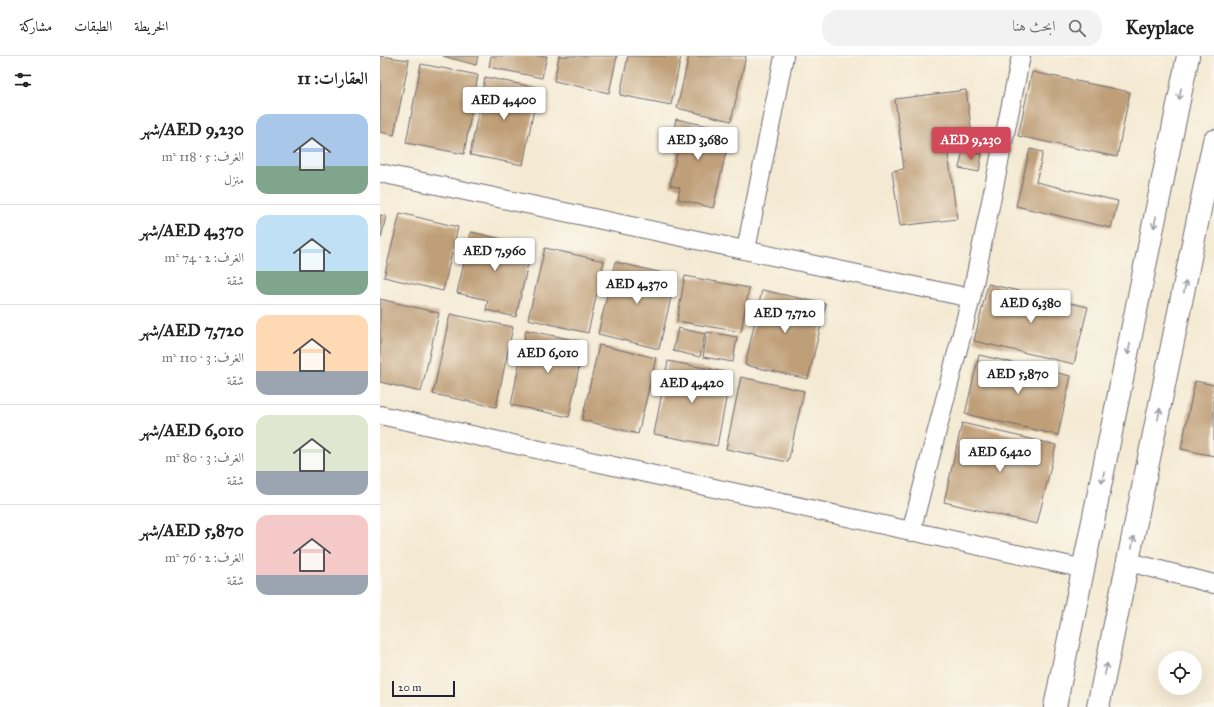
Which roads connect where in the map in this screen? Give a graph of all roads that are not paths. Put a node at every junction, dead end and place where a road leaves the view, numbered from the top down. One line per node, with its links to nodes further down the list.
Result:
1 (784, 56): 6 (street)
2 (1188, 56): 11 (street, one-way to 11)
3 (1018, 57): 7 (street)
4 (1214, 141): 10 (street, one-way to 4)
5 (380, 173): 6 (street)
6 (746, 250): 7 (street)
7 (971, 298): 9 (street)
8 (380, 415): 9 (street)
9 (911, 532): 11 (street)
10 (1129, 562): 12 (street); 14 (street, one-way to 10)
11 (1085, 569): 13 (street)
12 (1214, 584)
13 (1055, 707)
14 (1098, 707)

